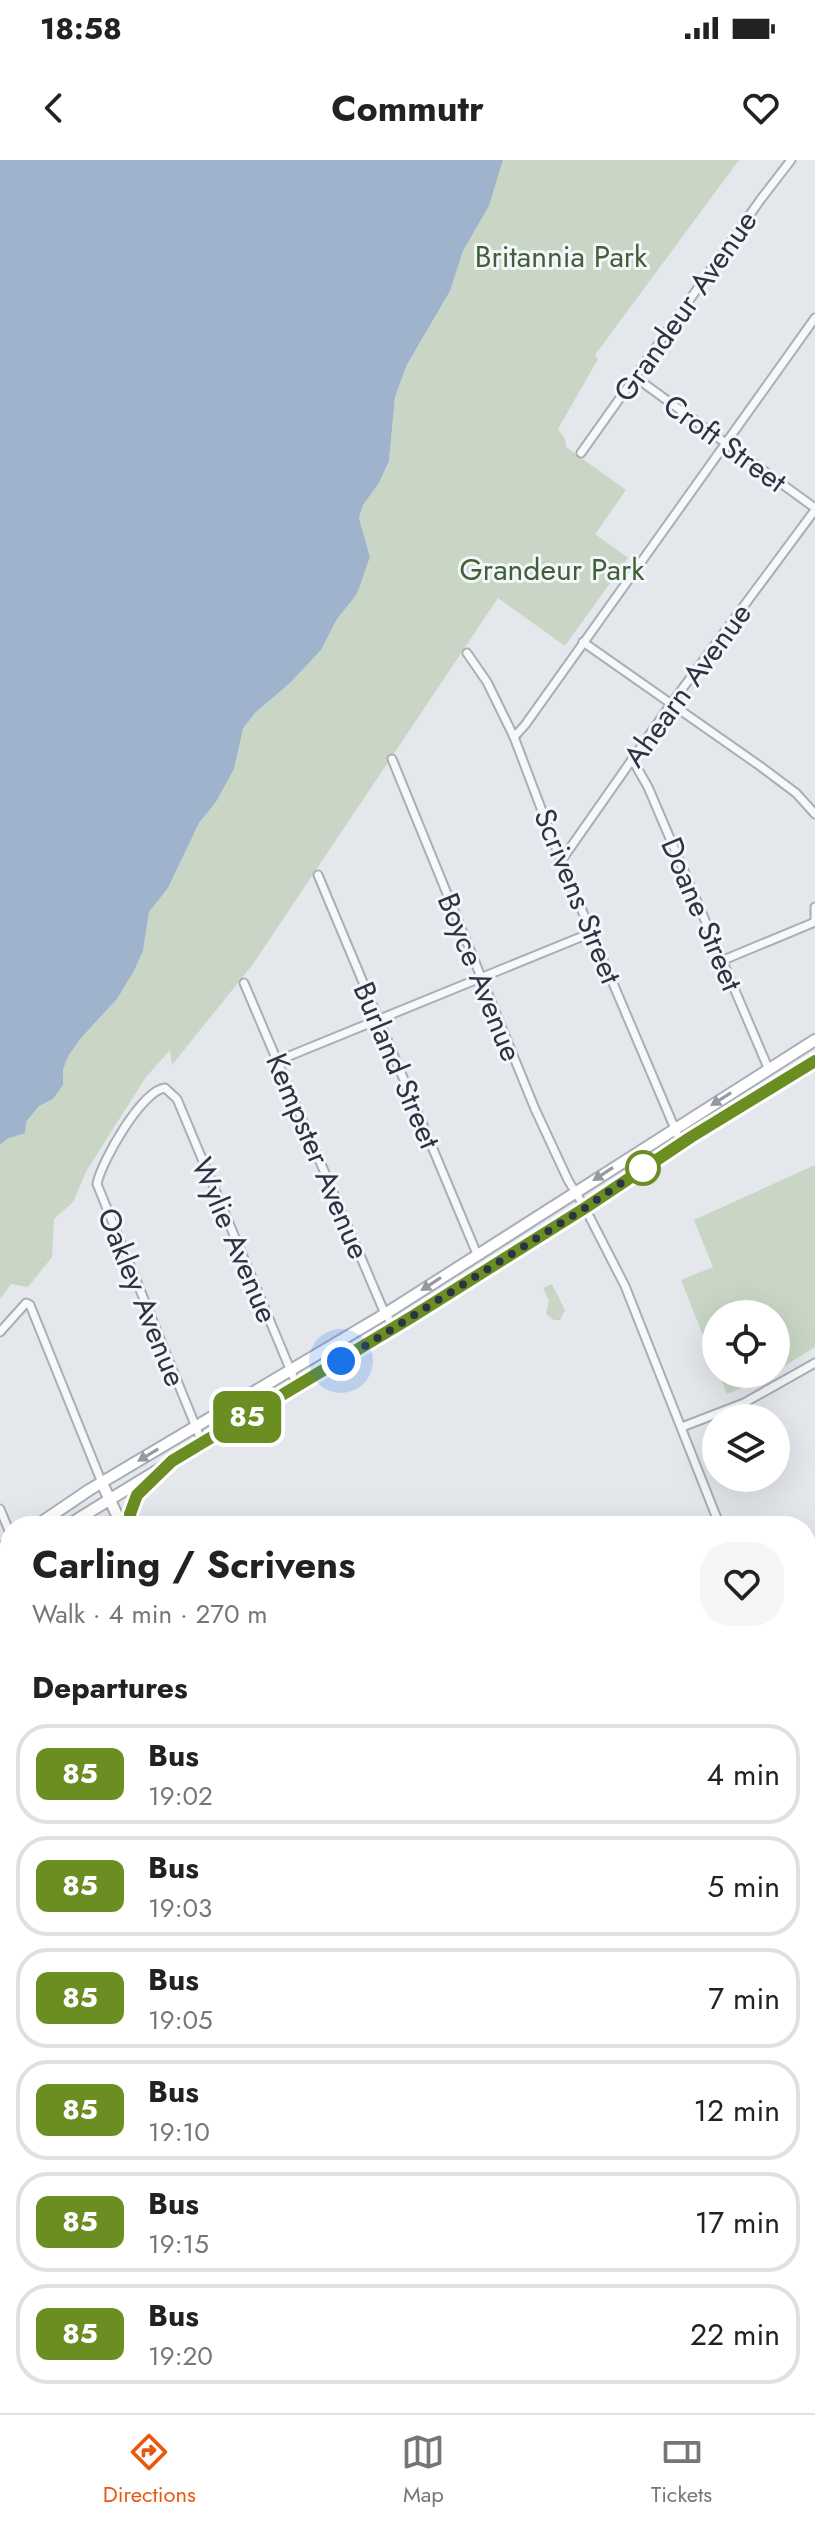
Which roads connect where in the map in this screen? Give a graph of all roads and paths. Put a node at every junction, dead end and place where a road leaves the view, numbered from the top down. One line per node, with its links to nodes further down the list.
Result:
1 (791, 160): 3 (street, Grandeur Avenue)
2 (815, 318): 4 (street)
3 (635, 377): 4 (street, Croft Street); 5 (street, Grandeur Avenue)
4 (725, 443): 6 (street, Croft Street); 7 (street)
5 (581, 453)
6 (815, 509): 9 (street, Ahearn Avenue)
7 (583, 642): 9 (street); 10 (street)
8 (467, 653): 10 (street, Scrivens Street)
9 (671, 704): 12 (street, Ahearn Avenue); 13 (street)
10 (514, 737): 14 (street, Scrivens Street)
11 (392, 759): 20 (street, Boyce Avenue)
12 (632, 759): 14 (street, Ahearn Avenue); 19 (street, Doane Street)
13 (815, 814)
14 (561, 861): 18 (street, Scrivens Street)
15 (318, 875): 22 (street, Burland Street)
16 (815, 907): 17 (street)
17 (815, 921): 19 (street)
18 (593, 932): 20 (street); 28 (street, Scrivens Street)
19 (721, 961): 26 (street, Doane Street)
20 (481, 980): 22 (street); 30 (street, Boyce Avenue)
21 (244, 983): 24 (street, Kempster Avenue)
22 (378, 1020): 24 (street); 32 (street, Burland Street)
23 (815, 1040): 26 (main road)
24 (277, 1061): 33 (street, Kempster Avenue)
25 (815, 1061): 29 (main road)
26 (769, 1070): 28 (main road, one-way to 28)
27 (173, 1093): 37 (street, Wylie Avenue); 40 (street, Oakley Avenue)
28 (673, 1129): 29 (street, Scrivens Street); 30 (main road, one-way to 30)
29 (681, 1143): 31 (main road)
30 (575, 1192): 31 (street, Boyce Avenue); 32 (main road)
31 (585, 1208): 34 (main road); 39 (street, Boyce Avenue)
32 (477, 1254): 33 (main road, one-way to 33)
33 (385, 1314): 34 (street, Kempster Avenue); 37 (main road)
34 (395, 1327): 38 (main road)
35 (0, 1332): 43 (street)
36 (815, 1363): 39 (street)
37 (290, 1370): 38 (street, Wylie Avenue); 40 (main road)
38 (298, 1388): 41 (main road)
39 (682, 1427): 49 (street, Boyce Avenue)
40 (195, 1428): 41 (street, Oakley Avenue); 43 (main road, one-way to 43)
41 (202, 1442): 42 (main road)
42 (172, 1461): 44 (main road); 48 (main road)
43 (102, 1483): 44 (main road); 45 (main road)
44 (108, 1501): 46 (main road); 47 (main road)
45 (51, 1516)
46 (83, 1516)
47 (116, 1516)
48 (130, 1516)
49 (716, 1516)

